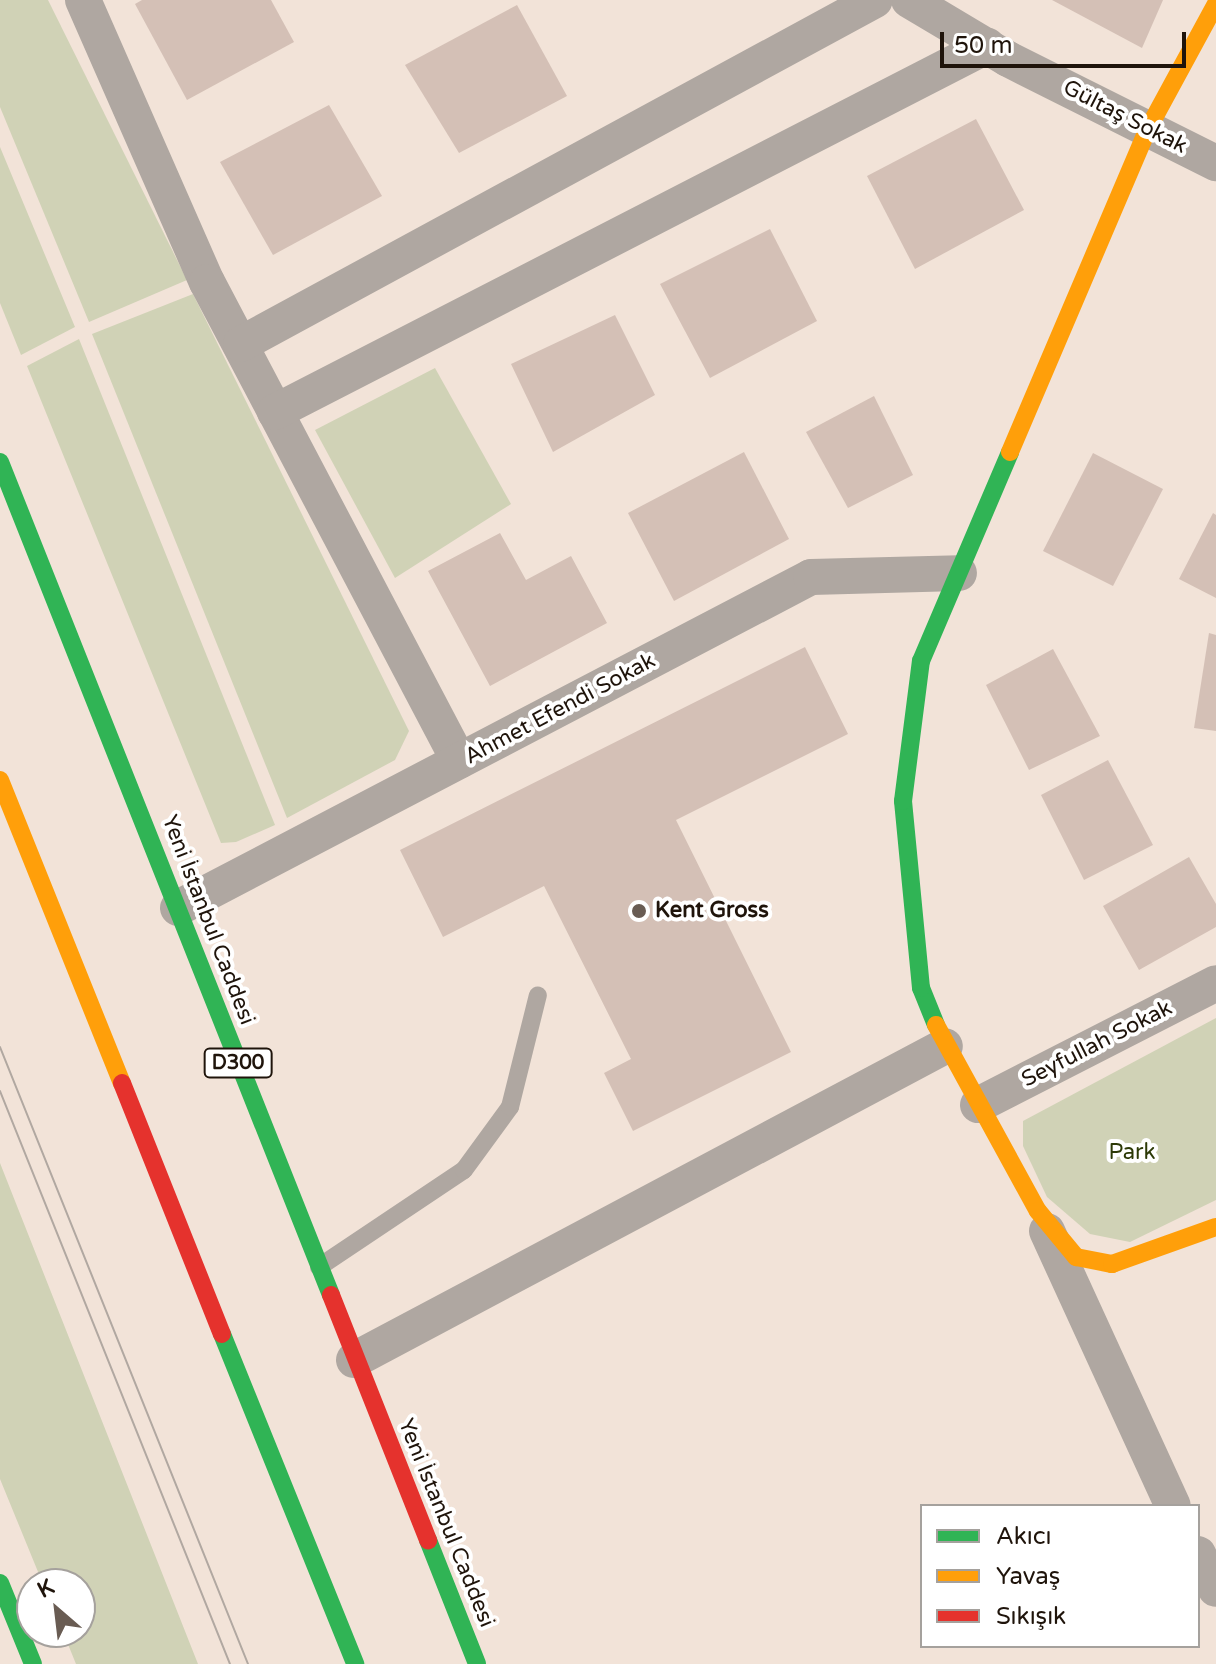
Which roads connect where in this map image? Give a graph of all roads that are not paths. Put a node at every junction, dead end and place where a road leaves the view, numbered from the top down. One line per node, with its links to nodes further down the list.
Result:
1 (83, 0): 8 (street)
2 (875, 0): 8 (street)
3 (909, 0): 5 (street, Gültaş Sokak)
4 (1216, 4): 6 (main road)
5 (987, 46): 6 (street, Gültaş Sokak); 9 (street)
6 (1148, 129): 7 (street, Gültaş Sokak); 11 (main road)
7 (1216, 163)
8 (241, 344): 9 (street)
9 (275, 412): 12 (street)
10 (0, 462): 14 (main road, Yeni İstanbul Caddesi / D300)
11 (959, 573): 12 (street, Ahmet Efendi Sokak); 17 (main road)
12 (459, 761): 14 (street, Ahmet Efendi Sokak)
13 (0, 780): 28 (main road)
14 (178, 908): 21 (main road, Yeni İstanbul Caddesi / D300)
15 (1216, 983): 18 (street, Seyfullah Sokak)
16 (538, 995): 21 (lane)
17 (945, 1046): 18 (main road); 22 (street)
18 (978, 1105): 19 (main road)
19 (1038, 1211): 20 (main road); 23 (street)
20 (1216, 1227)
21 (316, 1269): 22 (main road, Yeni İstanbul Caddesi / D300)
22 (354, 1360): 29 (main road, Yeni İstanbul Caddesi / D300)
23 (1172, 1504)
24 (1200, 1558): 26 (street)
25 (0, 1583): 27 (main road)
26 (1216, 1589)
27 (33, 1664)
28 (355, 1664)
29 (477, 1664)

